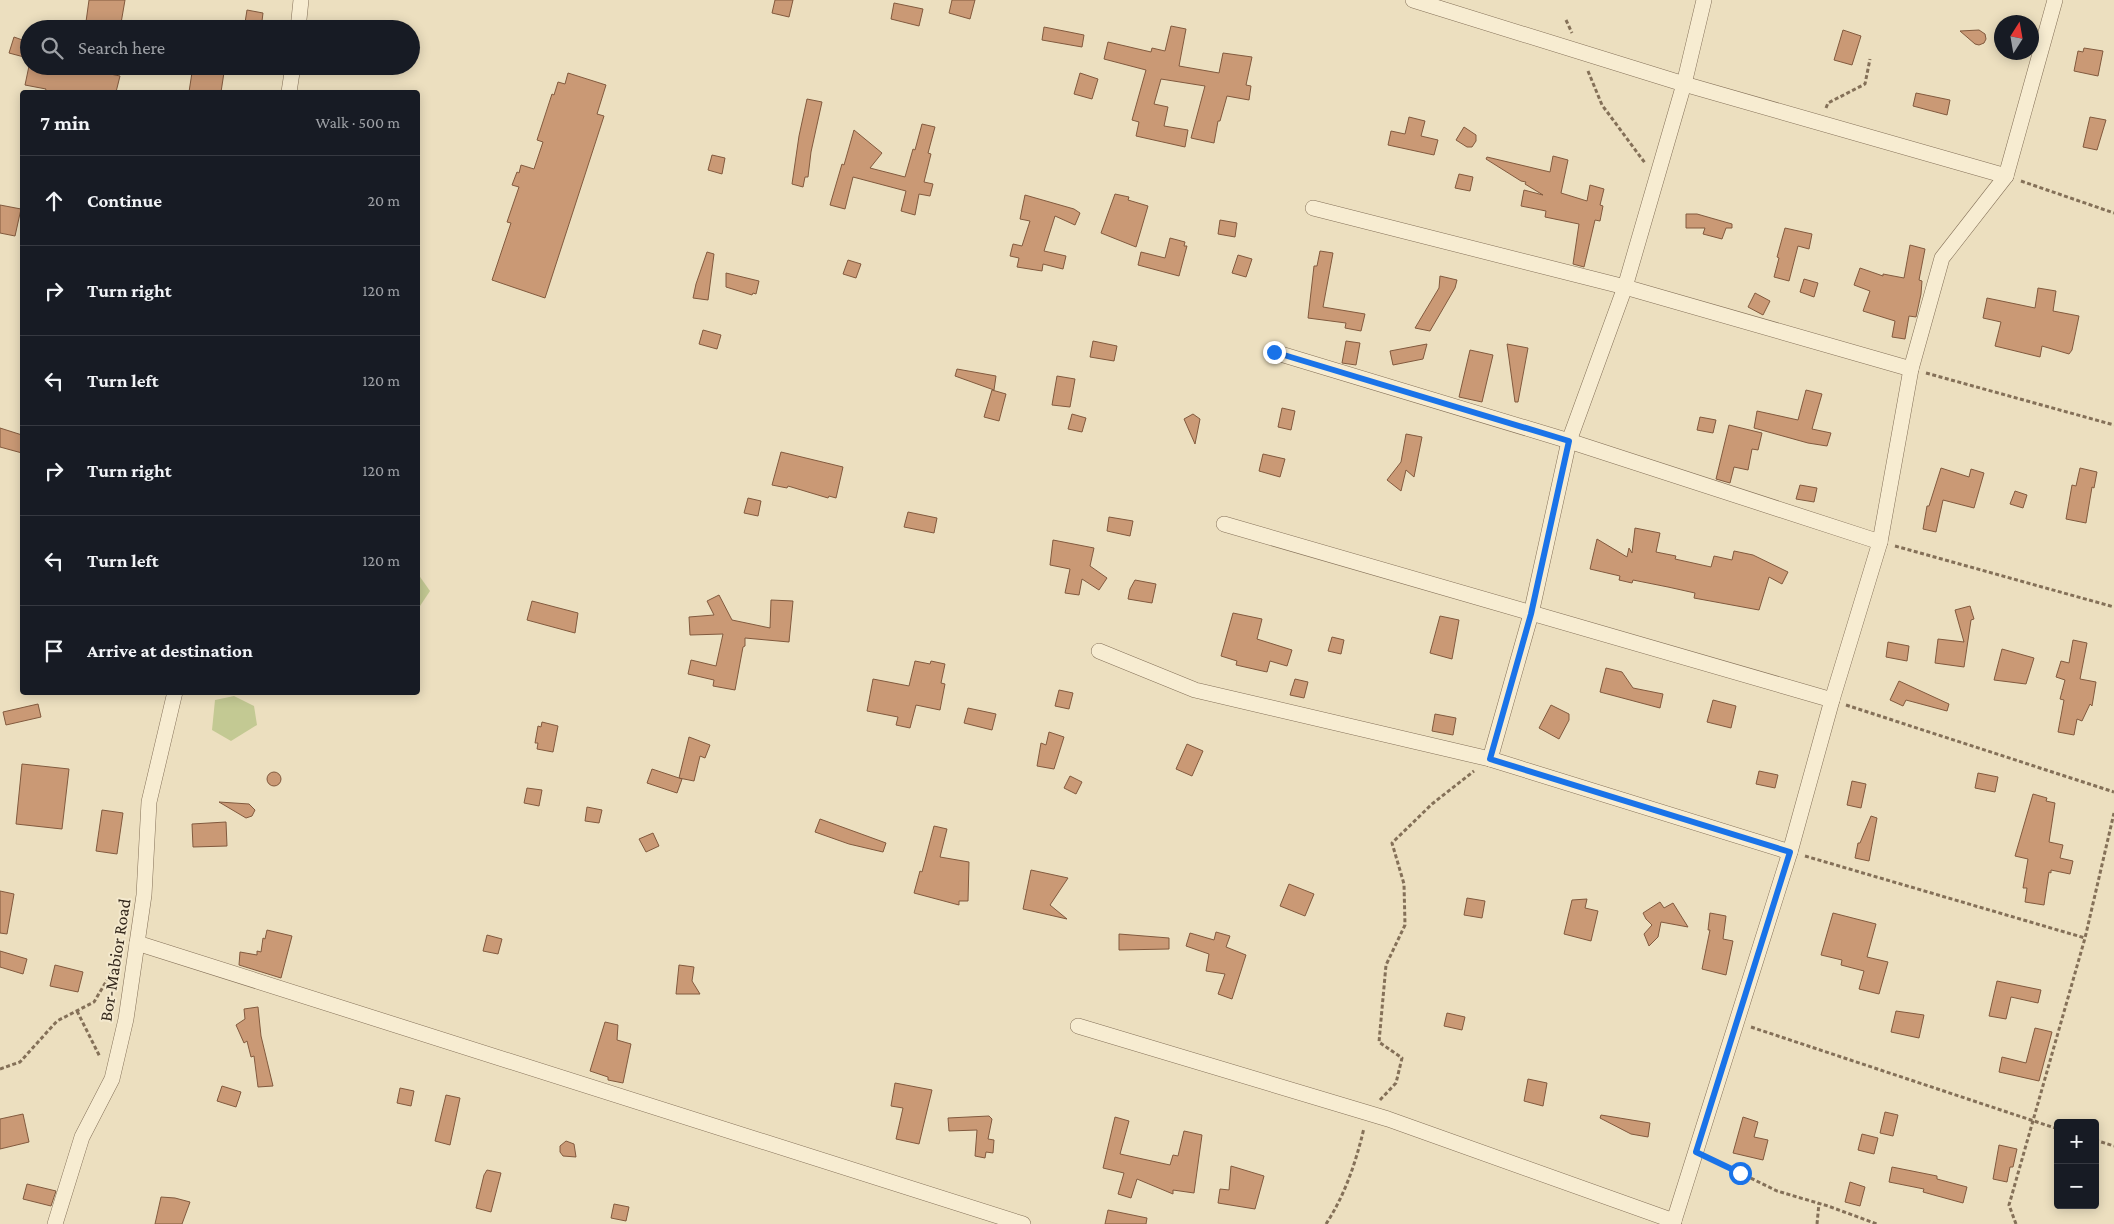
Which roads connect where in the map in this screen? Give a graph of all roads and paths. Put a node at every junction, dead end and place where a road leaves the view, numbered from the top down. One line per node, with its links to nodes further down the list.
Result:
1 (301, 0): 5 (street)
2 (1413, 0): 7 (street)
3 (1704, 0): 10 (street)
4 (2055, 0): 13 (street)
5 (299, 20)
6 (1566, 20): 7 (path)
7 (1579, 51): 10 (street); 14 (path)
8 (1870, 60): 12 (path)
9 (292, 75): 11 (street)
10 (1684, 84): 12 (street); 14 (street)
11 (289, 90)
12 (1821, 123): 13 (street)
13 (2006, 176): 16 (path); 19 (street)
14 (1657, 180): 17 (street)
15 (1313, 208): 17 (street)
16 (2114, 213)
17 (1626, 287): 19 (street); 21 (street)
18 (1274, 352): 21 (street)
19 (1911, 369): 20 (path); 23 (street)
20 (2114, 425)
21 (1569, 441): 23 (street); 25 (street)
22 (1224, 524): 25 (street)
23 (1880, 542): 24 (path); 28 (street)
24 (2114, 606)
25 (1531, 614): 28 (street); 29 (street)
26 (1099, 651): 29 (street)
27 (174, 695): 34 (street, Bor-Mabior Road)
28 (1832, 700): 30 (path); 32 (street)
29 (1490, 759): 32 (street); 41 (path)
30 (2114, 792)
31 (2114, 813): 33 (path)
32 (1790, 852): 33 (path); 37 (street)
33 (2085, 938): 42 (path)
34 (137, 943): 40 (street, Bor-Mabior Road); 50 (street)
35 (117, 964): 36 (path)
36 (77, 1011): 39 (path); 40 (path)
37 (1737, 1022): 42 (path); 46 (street)
38 (1078, 1026): 41 (street)
39 (0, 1069)
40 (112, 1079): 49 (street, Bor-Mabior Road)
41 (1368, 1113): 48 (street); 51 (path)
42 (2033, 1122): 43 (path); 54 (path)
43 (2054, 1128)
44 (2099, 1141): 45 (path)
45 (2114, 1146)
46 (1696, 1152): 47 (path); 48 (street)
47 (1819, 1203): 52 (path); 53 (path)
48 (1673, 1222)
49 (55, 1224)
50 (1023, 1224)
51 (1326, 1224)
52 (1817, 1224)
53 (1877, 1224)
54 (2016, 1224)

